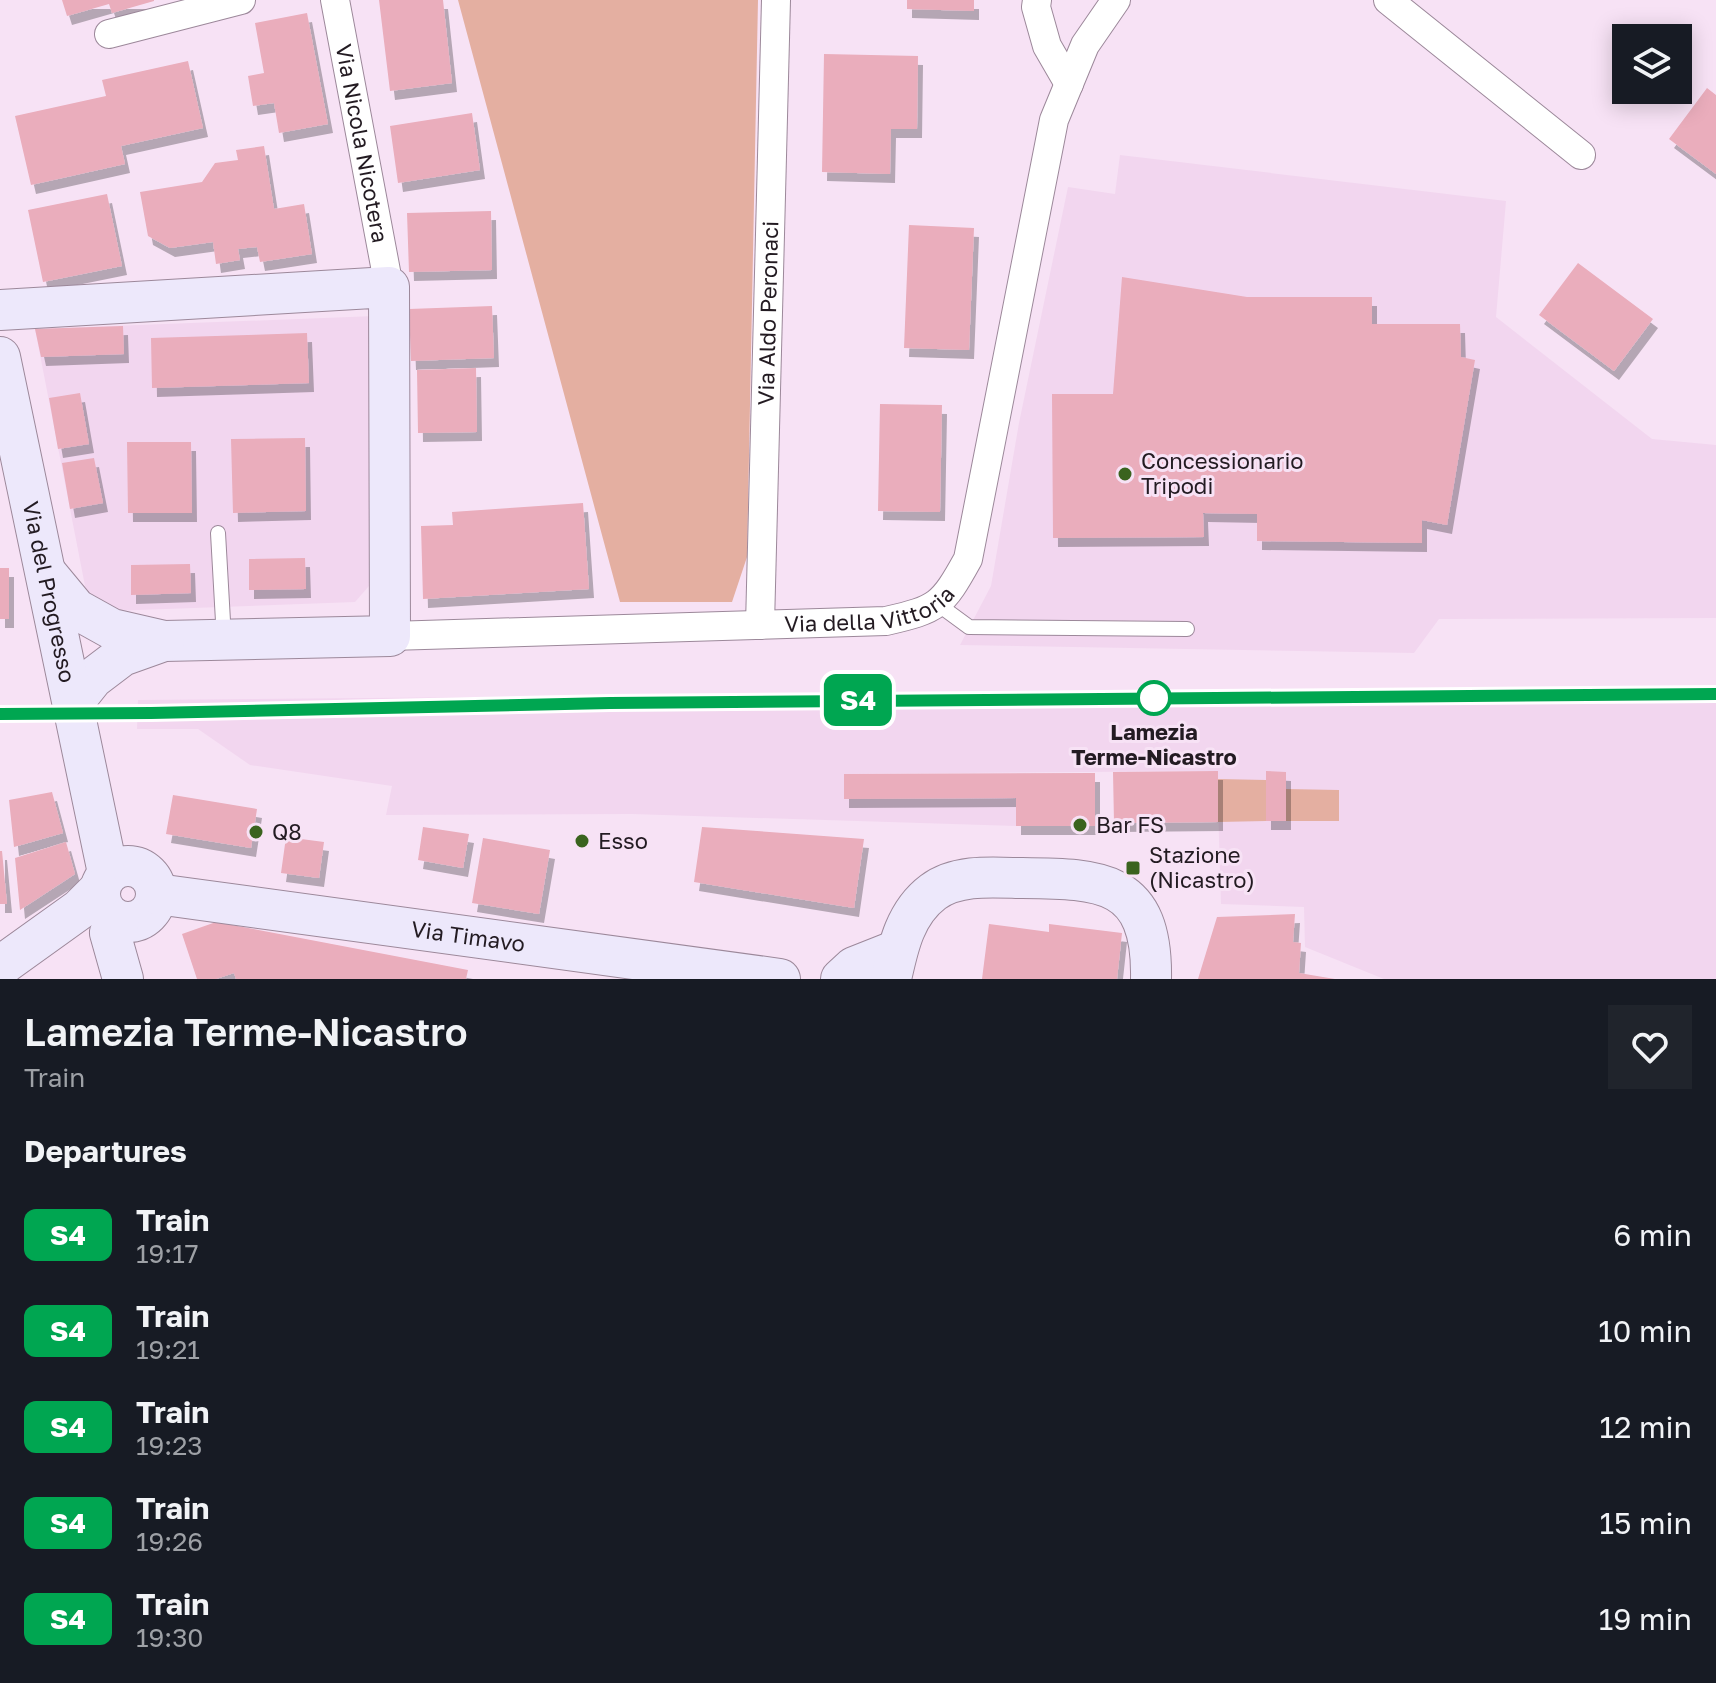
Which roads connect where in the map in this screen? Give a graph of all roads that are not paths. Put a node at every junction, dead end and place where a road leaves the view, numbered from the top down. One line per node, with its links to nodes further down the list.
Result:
1 (241, 0): 7 (street)
2 (335, 0): 10 (street, Via Nicola Nicotera)
3 (776, 0): 16 (street, Via Aldo Peronaci)
4 (1037, 0): 8 (street)
5 (1116, 0): 8 (street, Via della Vittoria)
6 (1388, 0): 9 (street)
7 (109, 34)
8 (1069, 84): 15 (street, Via della Vittoria)
9 (1581, 155)
10 (389, 287): 11 (street); 18 (street)
11 (0, 310)
12 (0, 357): 14 (street, Via del Progresso)
13 (218, 533): 19 (lane)
14 (47, 574): 20 (street, Via della Vittoria); 21 (street, Via del Progresso)
15 (939, 605): 16 (street, Via della Vittoria); 17 (lane)
16 (760, 625): 18 (street, Via della Vittoria)
17 (1187, 629)
18 (390, 636): 19 (street, Via della Vittoria)
19 (224, 639): 20 (street, Via della Vittoria)
20 (164, 641): 21 (street, Via della Vittoria)
21 (73, 703): 22 (street, Via del Progresso)
22 (109, 895): 24 (street); 25 (street, Via del Progresso); 26 (street, Via Timavo)
23 (894, 965): 27 (street); 28 (street)
24 (1, 966)
25 (123, 979)
26 (780, 979)
27 (841, 979)
28 (1151, 979)

